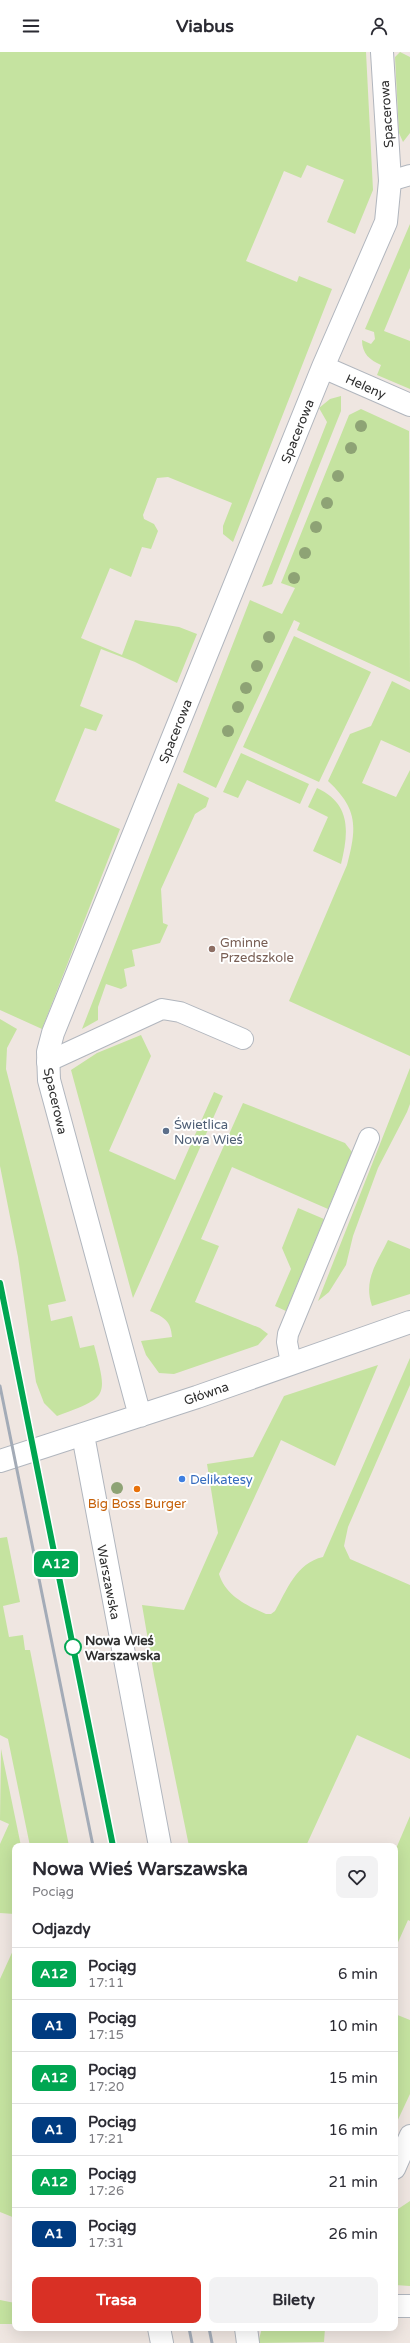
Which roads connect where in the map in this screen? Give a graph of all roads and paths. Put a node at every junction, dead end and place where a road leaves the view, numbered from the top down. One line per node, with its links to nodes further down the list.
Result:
1 (382, 52): 2 (street, Spacerowa)
2 (400, 178): 3 (street, Spacerowa)
3 (323, 367): 4 (street, Heleny); 6 (street, Spacerowa)
4 (410, 405)
5 (243, 1039): 6 (lane)
6 (47, 1062): 10 (street, Spacerowa)
7 (369, 1138): 9 (lane)
8 (410, 1322): 9 (street, Główna)
9 (291, 1363): 10 (street, Główna)
10 (140, 1416): 11 (street, Główna)
11 (83, 1435): 12 (street, Główna); 13 (street, Warszawska)
12 (0, 1461)
13 (159, 1843)
14 (410, 2135): 15 (lane)
15 (398, 2162)
16 (398, 2306): 17 (street)
17 (410, 2306)
18 (160, 2331): 20 (street)
19 (246, 2331): 21 (street)
20 (162, 2343)
21 (248, 2343)

